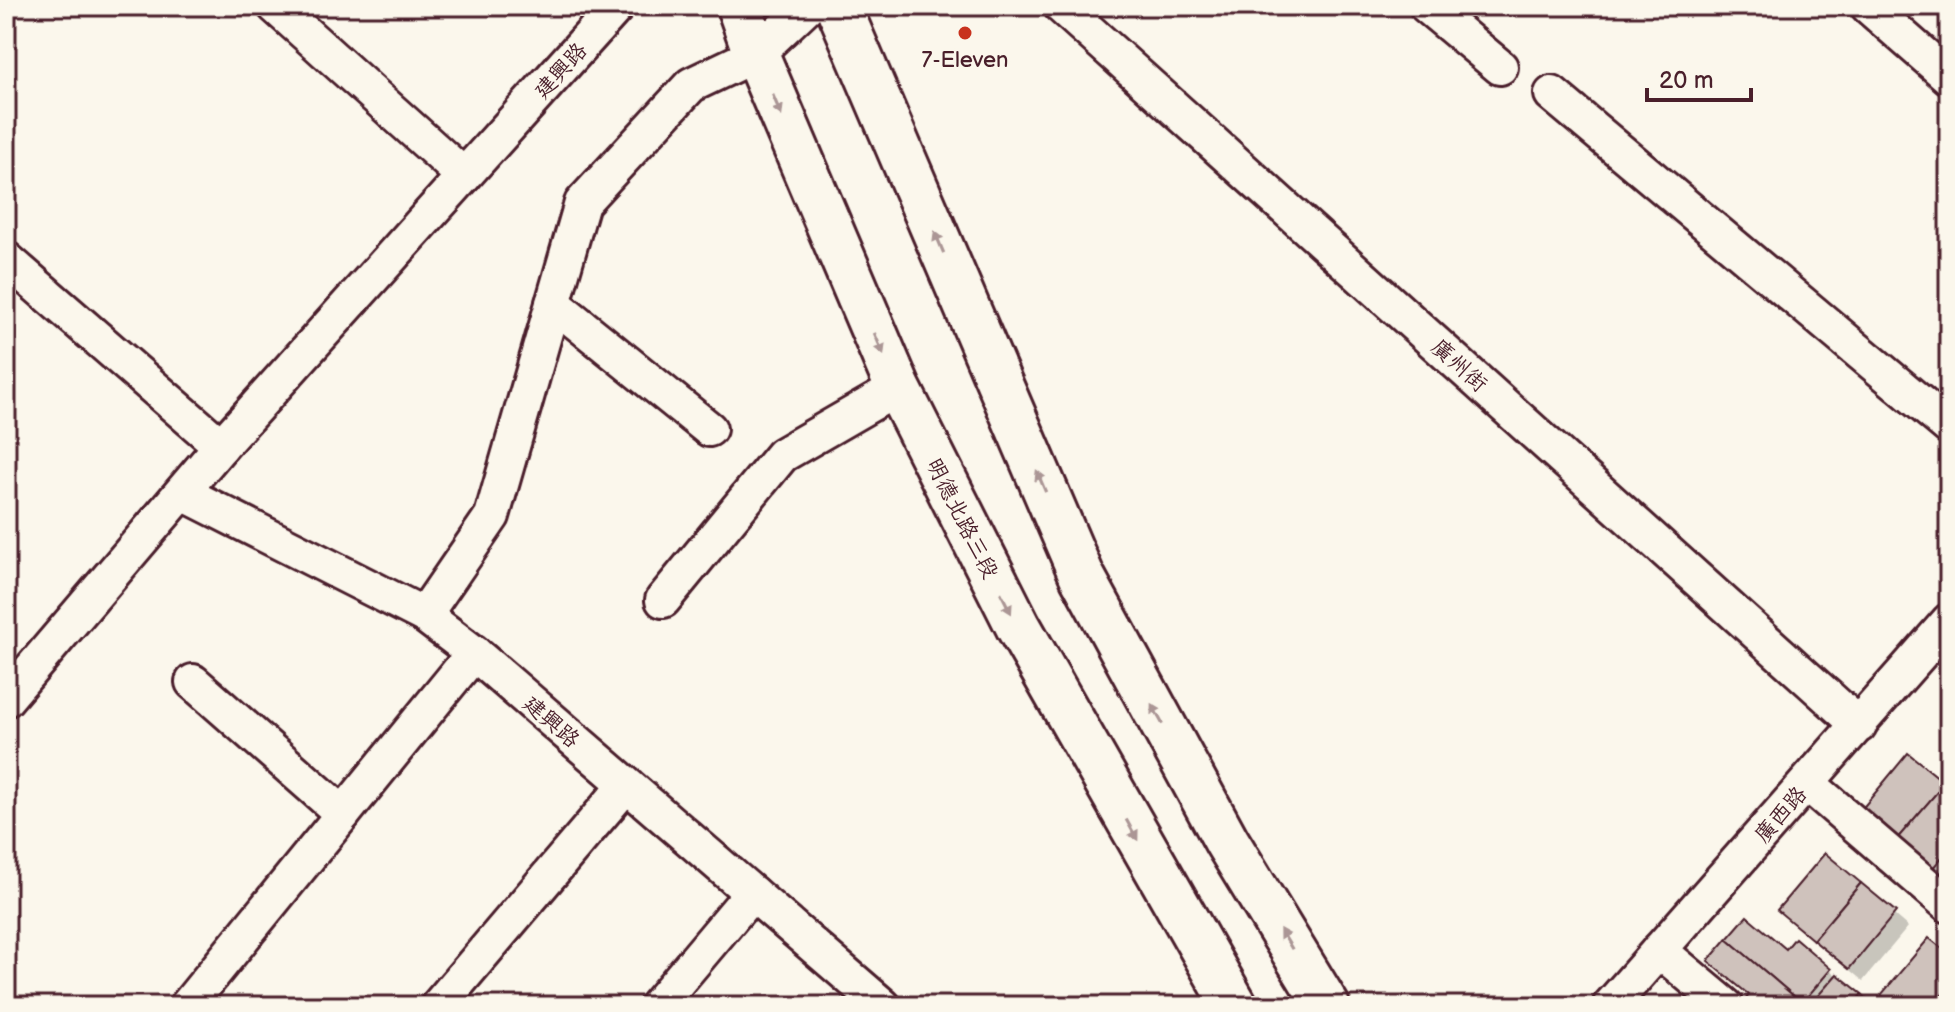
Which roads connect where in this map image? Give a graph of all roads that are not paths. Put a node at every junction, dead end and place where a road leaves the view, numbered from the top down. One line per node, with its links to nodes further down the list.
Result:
1 (275, 6): 13 (street)
2 (739, 6): 9 (main road, 明德北路三段)
3 (807, 6): 9 (street)
4 (838, 6): 39 (main road, one-way to 4)
5 (1061, 6): 27 (street, 廣州街)
6 (1427, 6): 10 (street)
7 (1868, 6): 11 (street)
8 (602, 11): 13 (street, 建興路)
9 (756, 54): 15 (street); 16 (main road, 明德北路三段, one-way to 16)
10 (1500, 67)
11 (1949, 77)
12 (1552, 94): 17 (street)
13 (464, 176): 19 (street, 建興路)
14 (6, 259): 19 (street)
15 (553, 303): 18 (street); 22 (street)
16 (898, 388): 21 (street); 38 (main road, 明德北路三段, one-way to 38)
17 (1949, 427)
18 (709, 429)
19 (221, 446): 20 (street, 建興路)
20 (183, 493): 22 (street, 建興路); 26 (street, 建興路)
21 (663, 600)
22 (424, 615): 24 (street, 建興路)
23 (1949, 621): 27 (street, 廣西路)
24 (474, 653): 29 (street, 建興路); 30 (street)
25 (193, 682): 30 (street)
26 (6, 699)
27 (1859, 725): 28 (street, 廣西路)
28 (1807, 783): 32 (street); 33 (street, 廣西路)
29 (626, 785): 31 (street, 建興路); 36 (street)
30 (343, 814): 35 (street)
31 (752, 893): 34 (street, 建興路); 37 (street)
32 (1949, 905)
33 (1659, 950): 40 (street, 廣西路); 41 (street)
34 (876, 1004)
35 (187, 1006)
36 (438, 1006)
37 (657, 1006)
38 (1235, 1006)
39 (1327, 1006)
40 (1610, 1006)
41 (1726, 1006)

